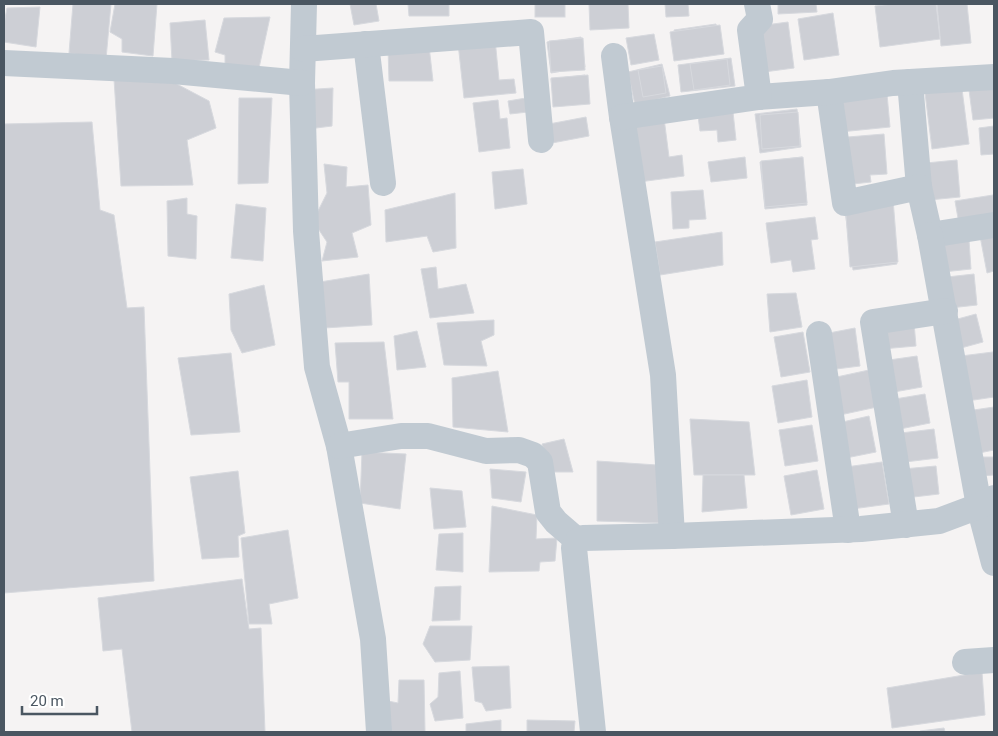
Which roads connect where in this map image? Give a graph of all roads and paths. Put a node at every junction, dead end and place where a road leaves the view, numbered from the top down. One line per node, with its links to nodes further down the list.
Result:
1 (304, 4): 4 (street)
2 (757, 4): 11 (street)
3 (366, 44): 4 (street); 13 (street); 14 (street)
4 (303, 49): 9 (street)
5 (614, 56): 12 (street)
6 (4, 63): 9 (street)
7 (994, 77): 8 (street)
8 (910, 82): 10 (street); 15 (street)
9 (302, 83): 20 (street)
10 (829, 92): 11 (street); 15 (street)
11 (759, 97): 12 (street)
12 (622, 117): 24 (street)
13 (541, 140)
14 (383, 184)
15 (919, 187): 17 (street)
16 (994, 225): 17 (street)
17 (930, 235): 18 (street)
18 (945, 311): 21 (street); 22 (street)
19 (819, 334): 23 (street)
20 (338, 446): 25 (street); 29 (street)
21 (987, 502): 22 (street); 26 (street)
22 (906, 525): 23 (street)
23 (848, 530): 24 (street)
24 (672, 536): 25 (street)
25 (578, 541): 30 (street)
26 (994, 563)
27 (994, 660): 28 (street)
28 (965, 662)
29 (378, 732)
30 (593, 732)

